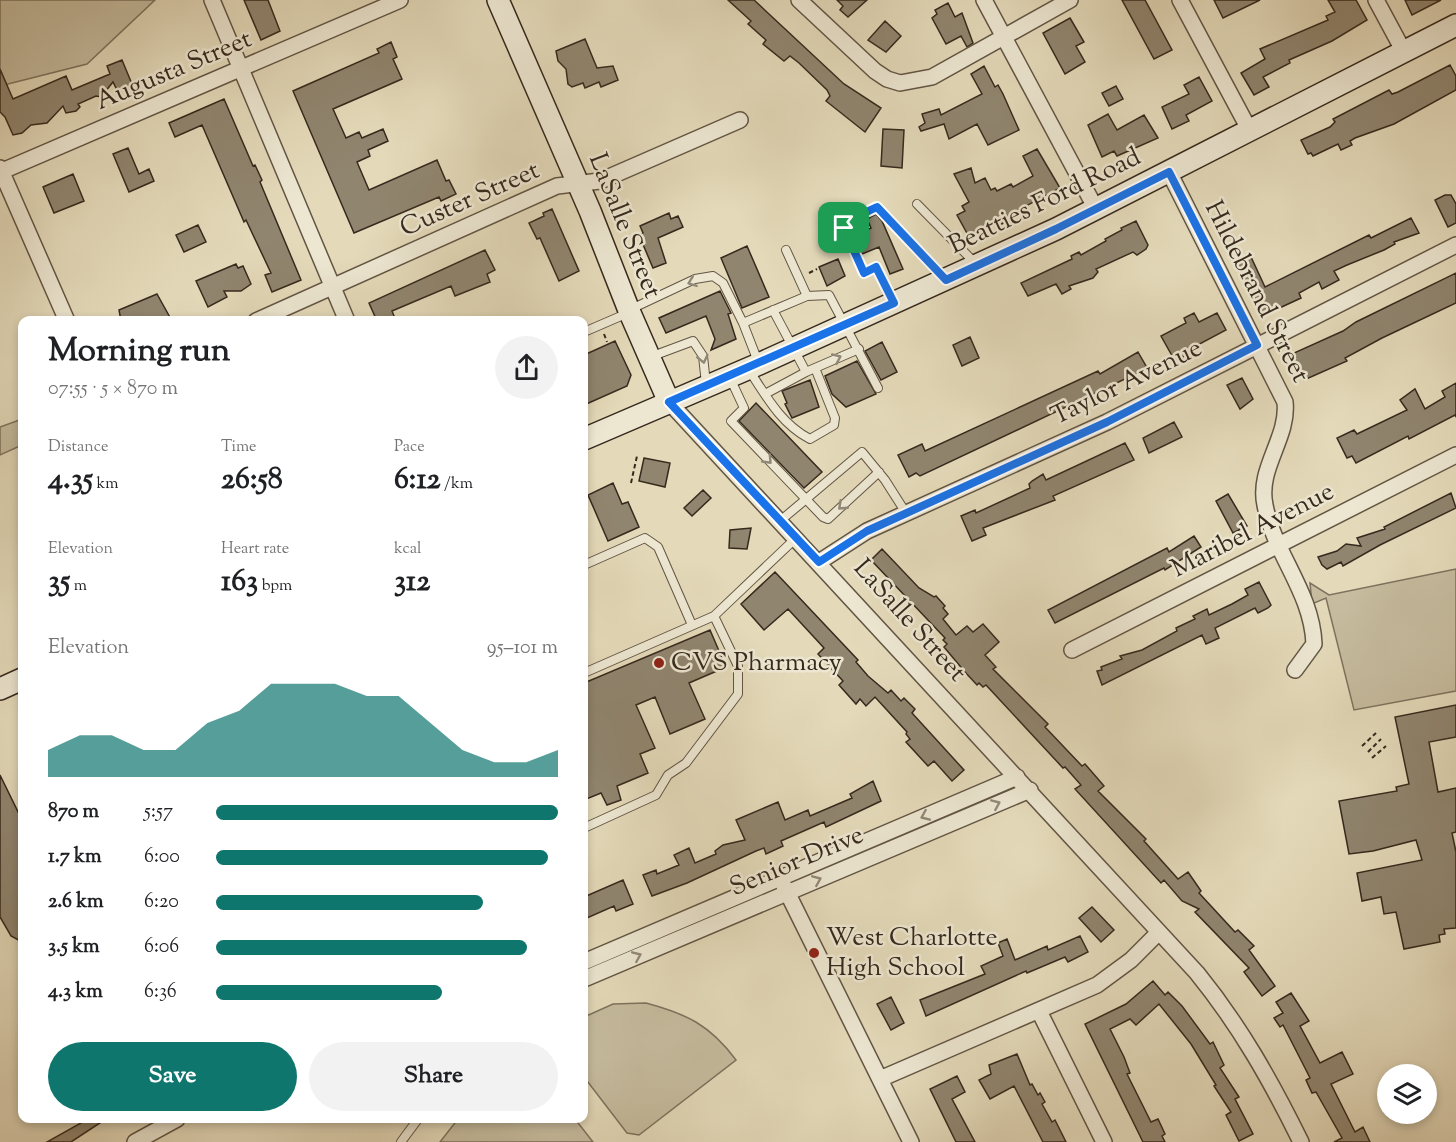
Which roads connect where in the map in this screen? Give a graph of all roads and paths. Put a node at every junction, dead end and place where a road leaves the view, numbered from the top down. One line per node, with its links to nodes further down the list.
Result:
1 (212, 0): 12 (street)
2 (400, 0): 12 (street, Augusta Street)
3 (498, 0): 17 (main road, LaSalle Street)
4 (799, 0): 10 (street)
5 (984, 0): 10 (street)
6 (1070, 0): 10 (street)
7 (1180, 0): 14 (street)
8 (1376, 0): 11 (street)
9 (1456, 25): 11 (main road, Beatties Ford Road)
10 (1005, 38): 19 (street)
11 (1404, 52): 14 (main road, Beatties Ford Road)
12 (241, 68): 15 (street, Augusta Street); 24 (street)
13 (740, 120): 17 (street, Custer Street)
14 (1250, 131): 16 (main road, Beatties Ford Road)
15 (1, 170): 29 (street)
16 (1169, 172): 19 (main road, Beatties Ford Road); 35 (street, Hildebrand Street)
17 (579, 184): 24 (street, Custer Street); 28 (main road, LaSalle Street)
18 (917, 204): 22 (lane)
19 (1096, 209): 22 (main road, Beatties Ford Road)
20 (1456, 245): 35 (street, Taylor Avenue)
21 (786, 250): 25 (lane)
22 (977, 266): 23 (main road, Beatties Ford Road)
23 (946, 280): 26 (main road, Beatties Ford Road); 26 (lane)
24 (332, 288): 30 (street, Custer Street); 31 (street)
25 (807, 296): 27 (lane); 33 (lane)
26 (894, 303): 33 (main road, Beatties Ford Road)
27 (773, 310): 32 (lane); 36 (lane)
28 (629, 311): 32 (lane, one-way to 28); 34 (lane); 38 (main road, LaSalle Street)
29 (65, 316)
30 (268, 316)
31 (344, 316)
32 (743, 323): 40 (lane)
33 (846, 324): 36 (main road, Beatties Ford Road); 37 (lane)
34 (588, 330)
35 (1257, 345): 52 (street, Taylor Avenue); 55 (street, Hildebrand Street)
36 (792, 348): 40 (main road, Beatties Ford Road); 41 (lane)
37 (859, 349): 39 (lane, one-way to 37); 43 (lane)
38 (649, 358): 42 (lane, one-way to 42); 45 (main road, LaSalle Street)
39 (815, 368): 41 (lane); 44 (lane)
40 (745, 369): 42 (main road, Beatties Ford Road); 44 (lane); 51 (lane, one-way to 51)
41 (806, 372): 44 (lane)
42 (706, 386): 45 (main road, Beatties Ford Road)
43 (878, 388)
44 (765, 394)
45 (669, 402): 46 (main road, Beatties Ford Road); 53 (street, LaSalle Street)
46 (588, 437)
47 (1456, 455): 55 (street, Maribel Avenue)
48 (637, 456): 50 (path)
49 (879, 472): 51 (lane); 51 (lane, one-way to 51); 52 (lane)
50 (631, 483)
51 (806, 499): 53 (lane)
52 (906, 513): 57 (street, Taylor Avenue)
53 (780, 520): 54 (street, LaSalle Street)
54 (796, 538): 57 (street, LaSalle Street); 58 (lane)
55 (1280, 544): 60 (street, Maribel Avenue); 62 (street, Hildebrand Street)
56 (588, 562): 59 (lane)
57 (819, 562): 71 (street, LaSalle Street)
58 (714, 616): 59 (lane); 73 (lane)
59 (692, 625): 61 (lane)
60 (1072, 650)
61 (588, 670)
62 (1295, 670)
63 (18, 681): 64 (main road)
64 (0, 689)
65 (1376, 733): 67 (path)
66 (1381, 739): 69 (path)
67 (1362, 746)
68 (1386, 746): 70 (path)
69 (1368, 752)
70 (1372, 758)
71 (1017, 777): 72 (street, LaSalle Street); 74 (street, Senior Drive, one-way to 74)
72 (1029, 790): 75 (street, Senior Drive, one-way to 72); 78 (street, LaSalle Street)
73 (588, 826)
74 (780, 878): 75 (street); 76 (street, Senior Drive)
75 (787, 892): 77 (street, Senior Drive); 82 (street)
76 (698, 913): 77 (lane); 79 (street, Senior Drive)
77 (705, 928): 80 (street, Senior Drive, one-way to 77)
78 (1160, 932): 81 (street); 89 (street, LaSalle Street)
79 (588, 960)
80 (588, 977)
81 (1039, 1011): 82 (street); 88 (street)
82 (880, 1079): 87 (street)
83 (170, 1123): 85 (street)
84 (415, 1123): 86 (lane)
85 (135, 1142)
86 (401, 1142)
87 (911, 1142)
88 (1104, 1142)
89 (1301, 1142)

